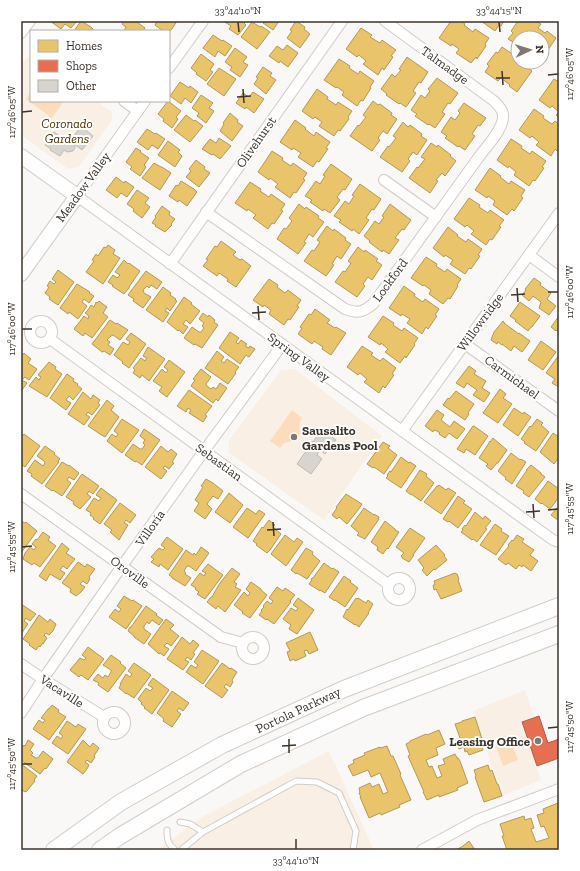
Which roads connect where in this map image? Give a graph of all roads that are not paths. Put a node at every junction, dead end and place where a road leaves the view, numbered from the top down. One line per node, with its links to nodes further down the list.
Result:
1 (203, 21): 4 (street)
2 (342, 21): 12 (street, Olivehurst)
3 (385, 21): 8 (street, Talmadge)
4 (170, 67)
5 (125, 102): 7 (street)
6 (144, 102): 7 (street, Meadow Valley)
7 (138, 111): 11 (street, Meadow Valley)
8 (503, 111): 14 (street, Lockford)
9 (21, 156): 11 (street, Spring Valley)
10 (384, 180): 14 (street)
11 (77, 196): 16 (street, Spring Valley); 17 (street, Meadow Valley)
12 (206, 212): 14 (street, Lockford); 16 (street, Olivehurst)
13 (559, 213): 15 (street, Willowridge)
14 (436, 217)
15 (529, 255): 18 (street); 20 (street, Willowridge)
16 (170, 264): 21 (street, Spring Valley)
17 (21, 274)
18 (559, 277)
19 (50, 339): 24 (street, Sebastian)
20 (465, 344): 22 (street, Carmichael); 23 (street, Willowridge)
21 (282, 345): 23 (street, Spring Valley); 24 (street, Villoria)
22 (559, 411)
23 (402, 431): 26 (street, Spring Valley)
24 (204, 451): 27 (street, Villoria); 28 (street, Sebastian)
25 (21, 494): 27 (street, Oroville)
26 (559, 542)
27 (122, 566): 31 (street, Oroville); 33 (street, Villoria)
28 (388, 584)
29 (559, 606): 40 (main road, Portola Parkway)
30 (559, 634): 41 (main road, Portola Parkway)
31 (243, 643)
32 (21, 664): 33 (street, Vacaville)
33 (43, 679): 34 (street, Villoria); 35 (street, Vacaville)
34 (21, 713)
35 (104, 717)
36 (559, 789): 45 (street)
37 (180, 822): 39 (lane)
38 (167, 830): 42 (lane)
39 (204, 832): 43 (lane); 44 (lane)
40 (54, 850)
41 (100, 850)
42 (175, 850)
43 (181, 850)
44 (353, 850)
45 (422, 850)

